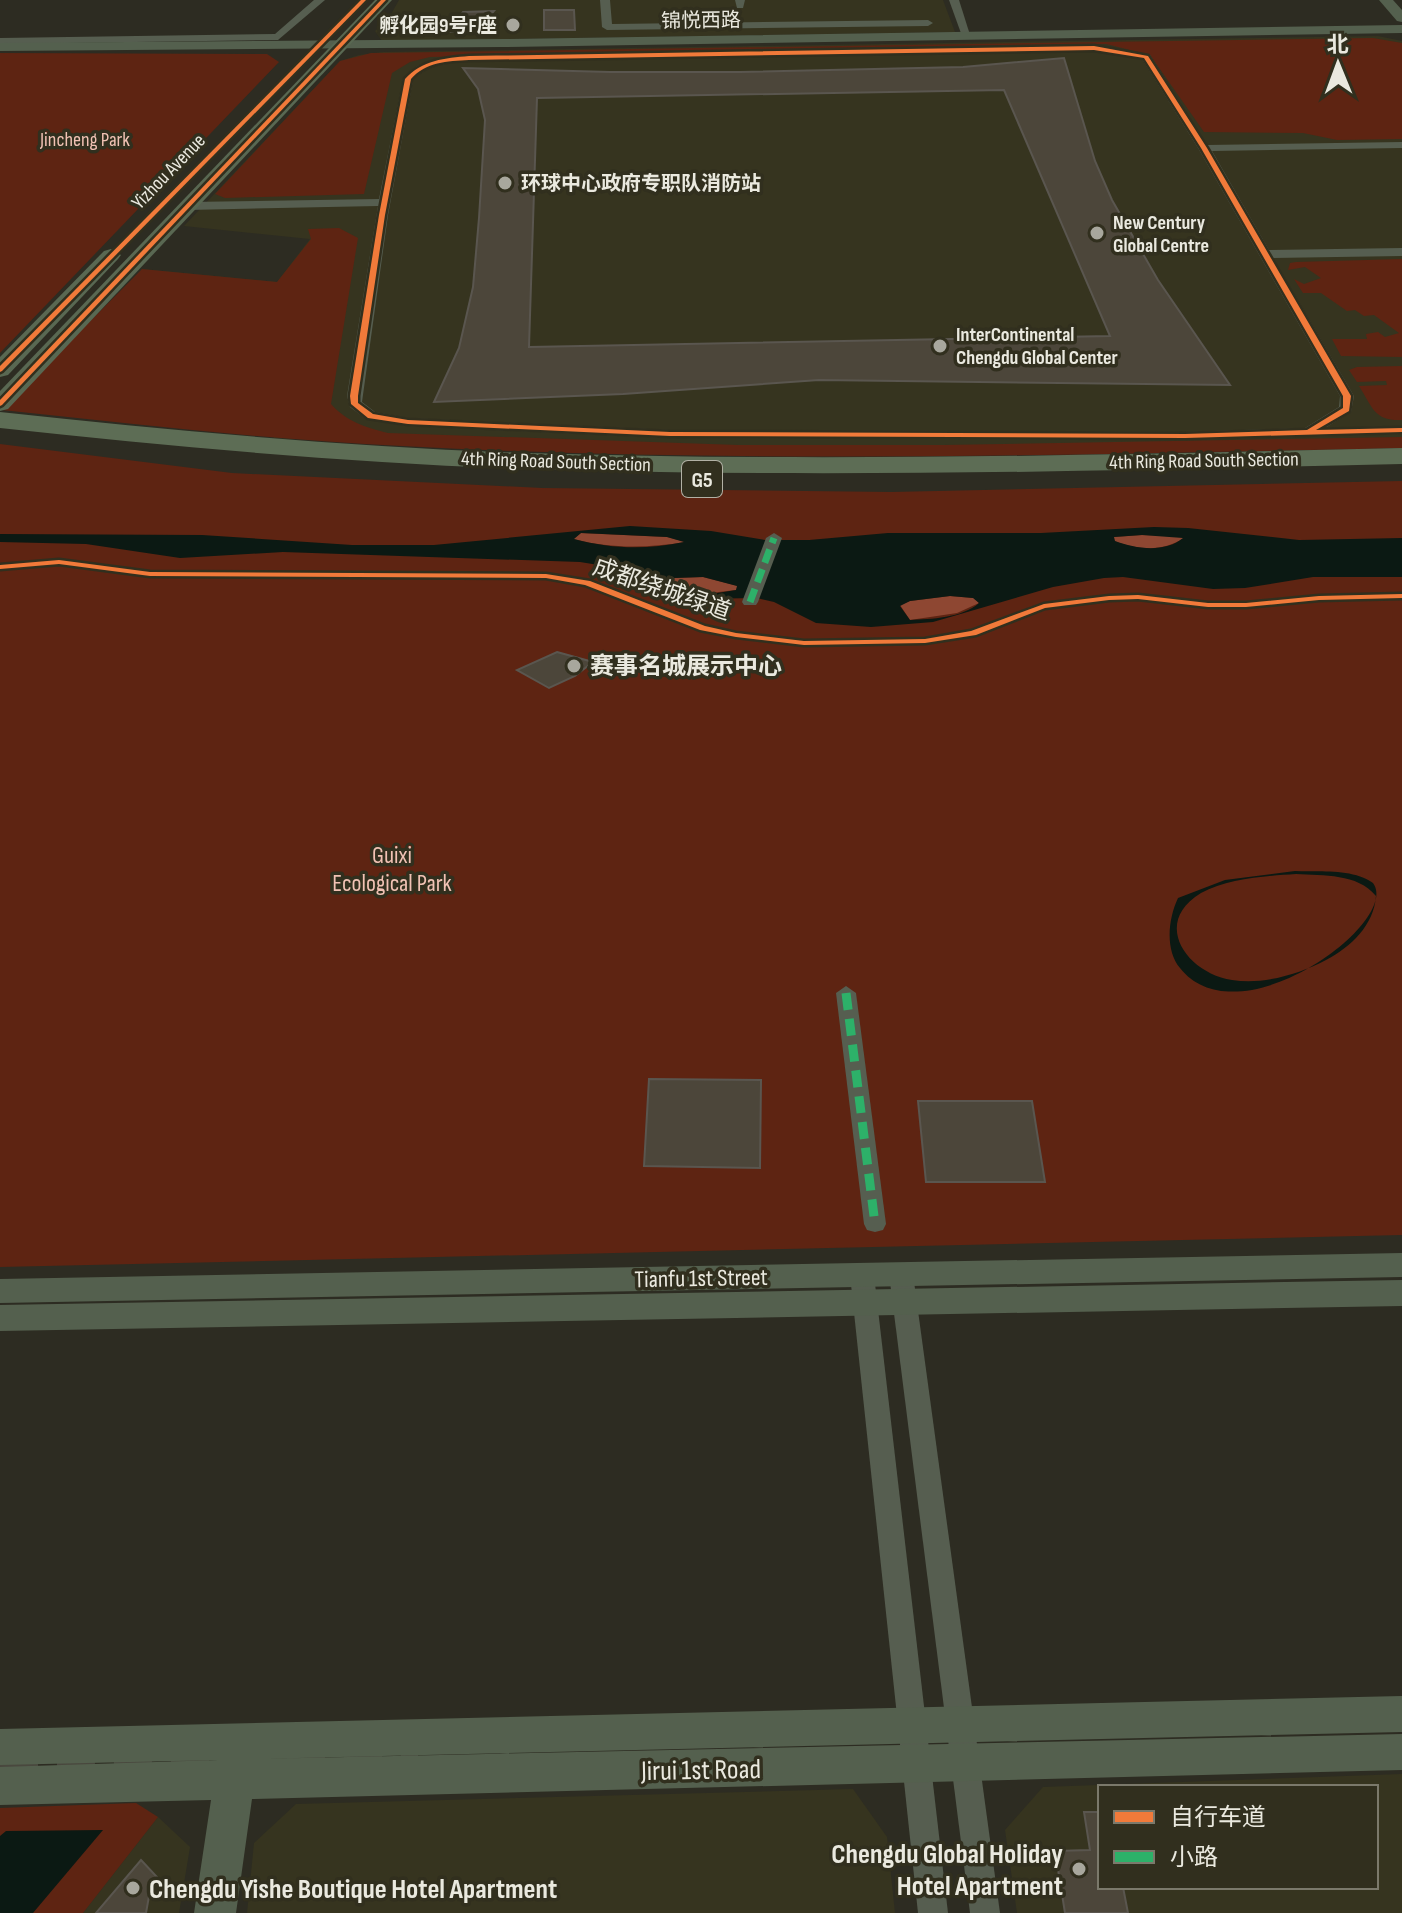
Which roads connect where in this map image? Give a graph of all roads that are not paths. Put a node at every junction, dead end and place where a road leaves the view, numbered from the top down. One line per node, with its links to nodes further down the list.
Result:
1 (320, 0): 11 (street)
2 (364, 0): 12 (main road, Yizhou Avenue)
3 (384, 0): 13 (main road, Yizhou Avenue)
4 (605, 0): 8 (street)
5 (954, 0): 9 (street)
6 (928, 23): 8 (street)
7 (1402, 31): 9 (main road, 锦悦西路); 13 (main road, 锦悦西路)
8 (607, 34): 9 (main road, 锦悦西路); 13 (main road, 锦悦西路)
9 (967, 36)
10 (0, 41): 11 (street)
11 (102, 44): 12 (main road, 锦悦西路); 14 (main road, 锦悦西路)
12 (317, 47): 13 (main road, 锦悦西路); 14 (main road, 锦悦西路); 21 (main road, Yizhou Avenue)
13 (342, 47): 17 (main road, Yizhou Avenue)
14 (0, 48)
15 (1402, 145): 16 (street)
16 (1204, 148): 18 (street); 20 (street)
17 (188, 206): 18 (street); 22 (main road, Yizhou Avenue)
18 (384, 209): 24 (street)
19 (1402, 252): 20 (street)
20 (1264, 254): 24 (street)
21 (0, 370)
22 (4, 423): 25 (highway, 4th Ring Road South Section / G5); 26 (highway, 4th Ring Road South Section / G5)
23 (1402, 430): 24 (street)
24 (1310, 431)
25 (1402, 456)
26 (1402, 470)
27 (774, 538): 28 (street)
28 (750, 602)
29 (846, 993): 30 (street)
30 (875, 1224)
31 (1402, 1265): 33 (main road, Tianfu 1st Street)
32 (863, 1288): 33 (main road, Tianfu 1st Street); 34 (main road, Tianfu 1st Street); 36 (main road, Tianfu 1st Street); 39 (street)
33 (902, 1288): 35 (main road, Tianfu 1st Street); 38 (street)
34 (0, 1291)
35 (1402, 1293)
36 (0, 1318)
37 (1402, 1714): 38 (main road, Jirui 1st Road)
38 (962, 1744): 39 (main road, Jirui 1st Road); 41 (main road, Jirui 1st Road); 46 (street)
39 (915, 1745): 42 (main road, Jirui 1st Road); 45 (street)
40 (0, 1747): 42 (main road, Jirui 1st Road)
41 (1402, 1752)
42 (237, 1761): 43 (main road, Jirui 1st Road); 44 (main road)
43 (0, 1786)
44 (215, 1913)
45 (933, 1913)
46 (985, 1913)

